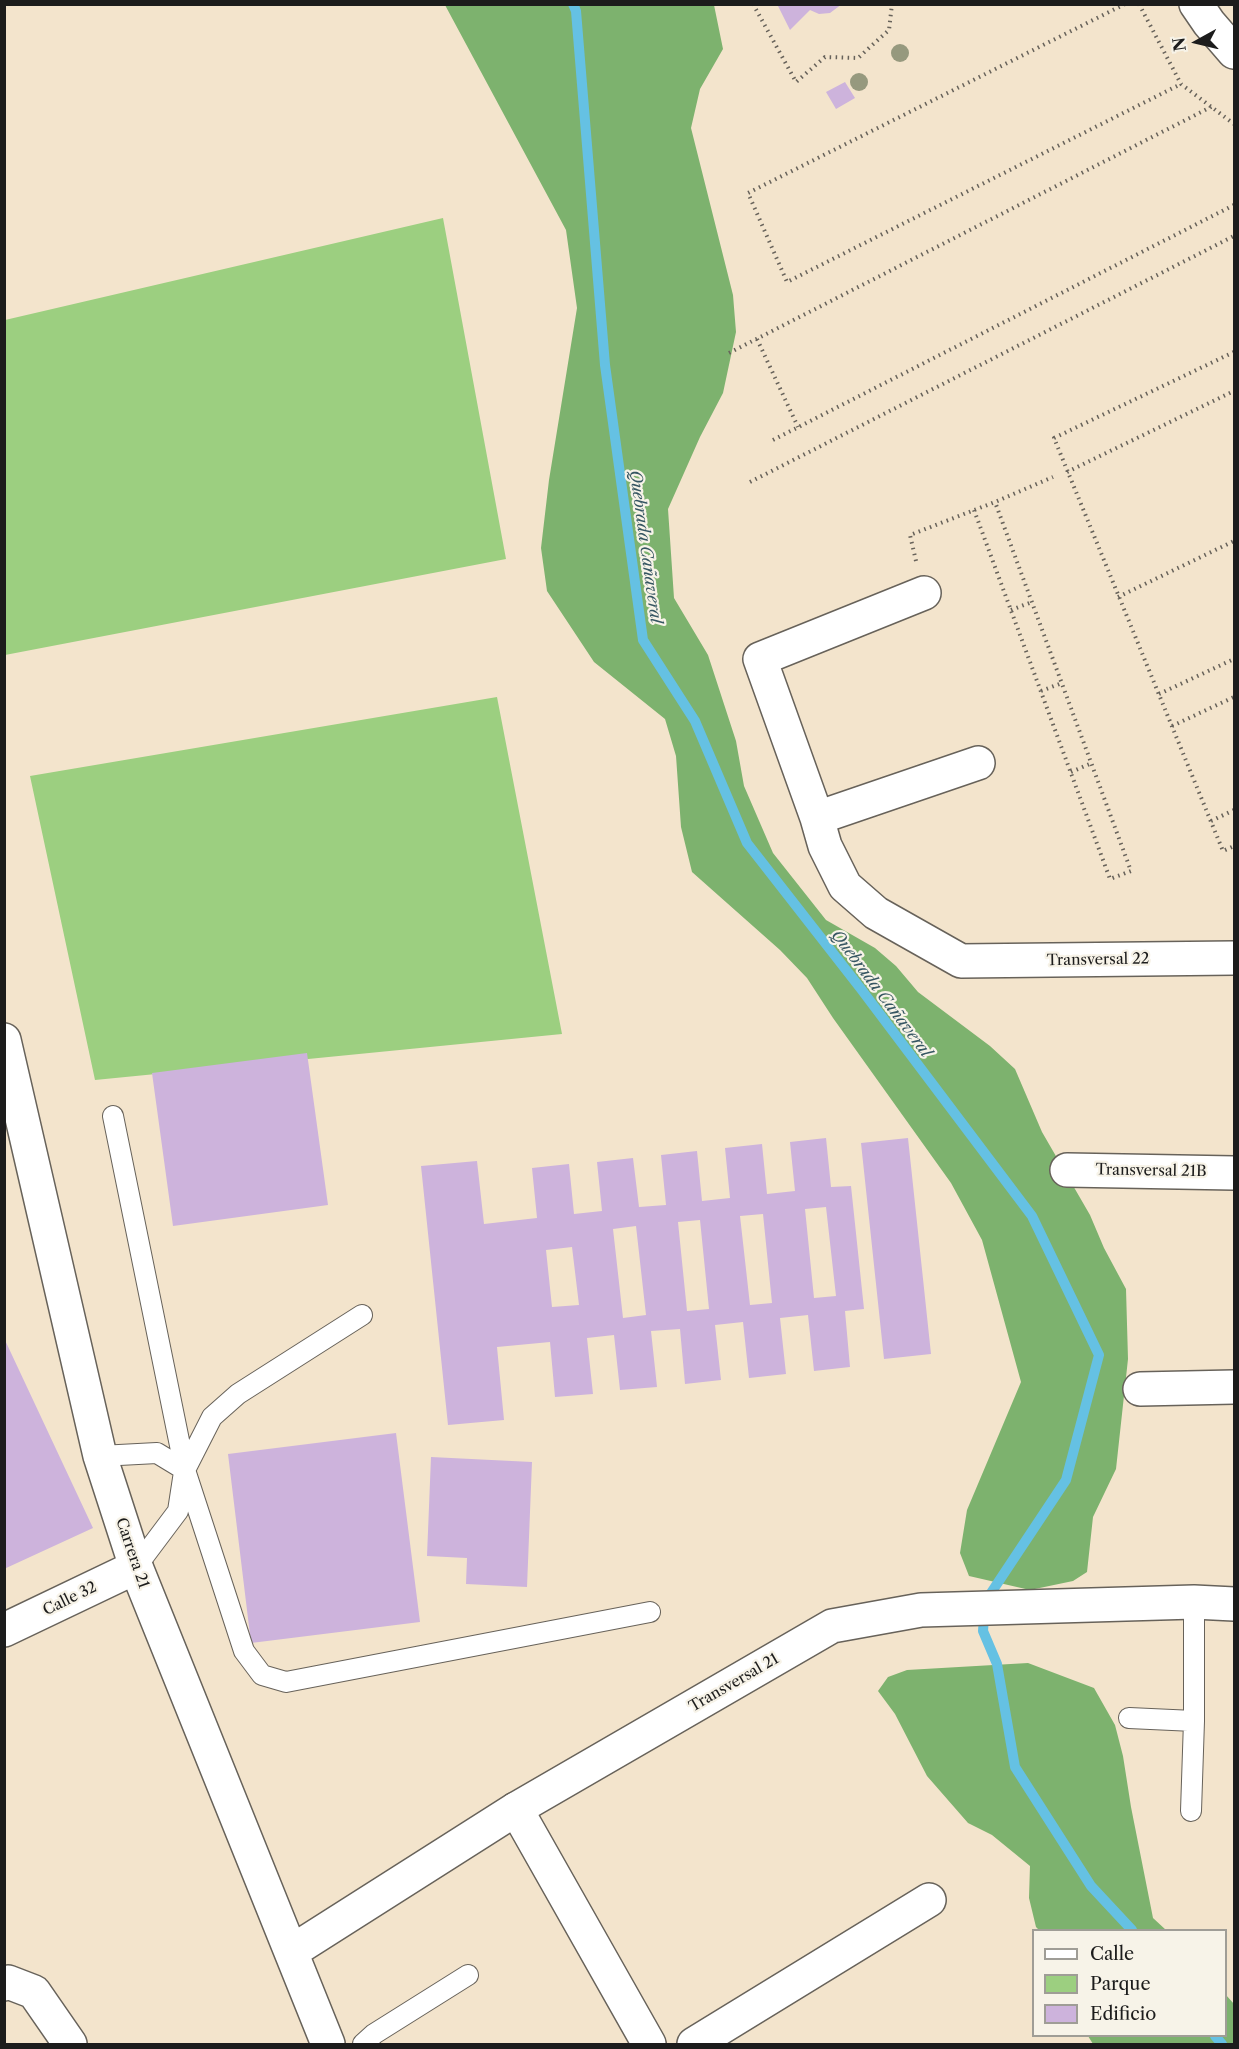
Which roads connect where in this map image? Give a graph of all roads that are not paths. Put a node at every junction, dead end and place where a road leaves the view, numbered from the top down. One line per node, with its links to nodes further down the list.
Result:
1 (1196, 4): 2 (street)
2 (1234, 52)
3 (924, 593): 5 (street)
4 (978, 763): 5 (street)
5 (817, 818): 6 (street, Transversal 22)
6 (1234, 958)
7 (4, 1040): 14 (street, Carrera 21)
8 (113, 1116): 15 (lane)
9 (1067, 1170): 10 (street, Transversal 21B)
10 (1234, 1173)
11 (362, 1315): 15 (lane)
12 (1234, 1387): 13 (street)
13 (1140, 1389)
14 (100, 1456): 15 (lane); 16 (street, Carrera 21)
15 (185, 1470): 16 (lane); 19 (lane)
16 (136, 1567): 20 (street, Calle 32); 26 (street, Carrera 21)
17 (1194, 1602): 18 (street, Transversal 21); 22 (lane); 23 (street, Transversal 21)
18 (1234, 1604)
19 (650, 1612)
20 (4, 1630)
21 (1129, 1718): 22 (lane)
22 (1194, 1721): 24 (lane)
23 (516, 1809): 26 (street, Transversal 21); 32 (street)
24 (1191, 1811)
25 (929, 1900): 33 (street)
26 (291, 1952): 30 (street, Carrera 21)
27 (468, 1975): 31 (lane)
28 (19, 1988): 29 (street)
29 (69, 2044)
30 (328, 2044)
31 (363, 2044)
32 (649, 2044)
33 (694, 2044)

